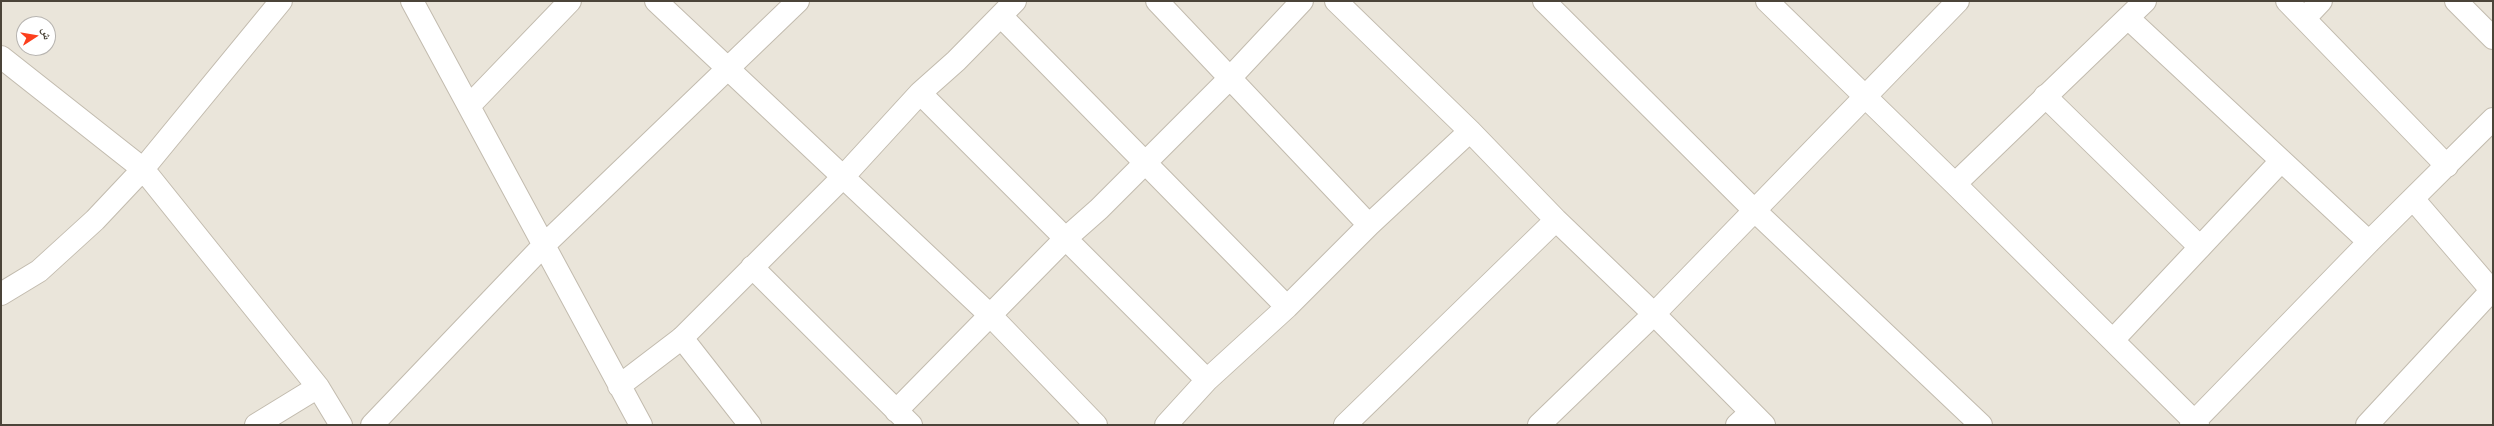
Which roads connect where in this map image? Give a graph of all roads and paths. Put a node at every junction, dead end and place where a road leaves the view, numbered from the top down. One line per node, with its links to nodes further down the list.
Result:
1 (281, 1): 32 (street)
2 (412, 1): 26 (street)
3 (570, 1): 26 (street)
4 (656, 1): 21 (street)
5 (798, 1): 21 (street)
6 (1157, 1): 22 (street)
7 (1302, 1): 22 (street)
8 (1336, 1): 28 (street)
9 (1544, 1): 36 (street)
10 (1767, 1): 25 (street)
11 (1958, 1): 25 (street)
12 (2145, 1): 17 (street)
13 (2288, 1): 18 (street)
14 (2321, 1): 18 (street)
15 (2456, 1): 19 (street)
16 (1008, 9): 23 (street); 30 (street)
17 (2128, 18): 24 (street); 29 (street)
18 (2305, 18): 31 (street)
19 (2493, 38)
20 (1, 57): 32 (street)
21 (727, 68): 33 (street); 41 (street)
22 (1230, 78): 30 (street); 38 (street)
23 (920, 93): 33 (street); 39 (street)
24 (2045, 96): 34 (street); 42 (street)
25 (1867, 97): 34 (street); 36 (street)
26 (469, 106): 41 (street)
27 (2493, 119): 31 (street)
28 (1470, 131): 37 (street); 38 (street)
29 (2281, 161): 40 (street); 42 (street)
30 (1146, 162): 39 (street); 46 (street)
31 (2446, 166): 35 (street)
32 (143, 169): 45 (street); 53 (street)
33 (843, 176): 43 (street); 48 (street)
34 (1956, 184): 50 (street)
35 (2414, 200): 40 (street); 44 (street)
36 (1754, 210): 47 (street); 66 (street)
37 (1556, 220): 47 (street); 64 (street)
38 (1369, 225): 46 (street)
39 (1065, 239): 48 (street); 51 (street)
40 (2369, 242): 56 (street)
41 (544, 246): 52 (street); 59 (street)
42 (2200, 247): 50 (street)
43 (752, 267): 49 (street); 54 (street)
44 (2492, 290): 67 (street)
45 (1, 294)
46 (1287, 307): 51 (street)
47 (1654, 314): 55 (street); 65 (street)
48 (991, 316): 54 (street); 62 (street)
49 (682, 338): 52 (street); 61 (street)
50 (2113, 340): 56 (street)
51 (1207, 380): 63 (street)
52 (619, 386): 60 (street)
53 (318, 387): 57 (street); 58 (street)
54 (904, 418)
55 (1751, 421)
56 (2194, 424)
57 (256, 425)
58 (341, 425)
59 (372, 425)
60 (641, 425)
61 (750, 425)
62 (1096, 425)
63 (1166, 425)
64 (1345, 425)
65 (1539, 425)
66 (1981, 425)
67 (2367, 425)

